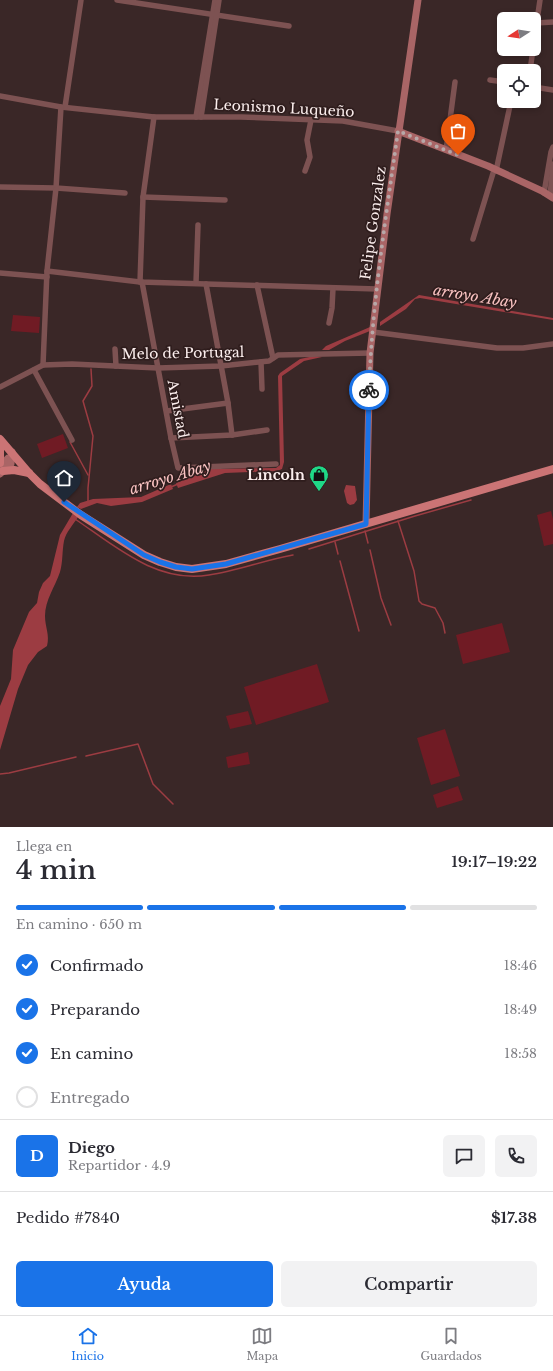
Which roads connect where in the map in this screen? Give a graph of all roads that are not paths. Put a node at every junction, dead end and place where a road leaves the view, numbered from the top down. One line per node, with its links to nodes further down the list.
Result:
1 (81, 0): 19 (street)
2 (117, 0): 7 (street)
3 (215, 0): 9 (street)
4 (219, 0): 9 (street)
5 (418, 0): 24 (street, Felipe Gonzalez)
6 (540, 0): 8 (street)
7 (138, 2): 9 (street)
8 (538, 12)
9 (215, 14): 12 (street); 22 (street)
10 (553, 22): 11 (street)
11 (541, 23)
12 (289, 26)
13 (490, 80): 14 (street)
14 (497, 81)
15 (456, 82): 26 (street)
16 (541, 88): 17 (street)
17 (553, 90)
18 (0, 96): 19 (street, Leonismo Luqueño)
19 (63, 107): 21 (street, Leonismo Luqueño); 31 (street)
20 (509, 108): 28 (street)
21 (154, 117): 22 (street, Leonismo Luqueño); 34 (street, Amistad)
22 (198, 117): 23 (street, Leonismo Luqueño)
23 (311, 120): 24 (street, Leonismo Luqueño); 29 (street)
24 (398, 131): 26 (street, Leonismo Luqueño); 45 (street, Felipe Gonzalez)
25 (553, 147): 33 (street)
26 (446, 150): 28 (street, Leonismo Luqueño)
27 (553, 164): 33 (street)
28 (495, 170): 33 (street, Leonismo Luqueño); 37 (street)
29 (305, 171)
30 (0, 187): 31 (street)
31 (56, 188): 32 (street); 39 (street)
32 (124, 193)
33 (549, 196)
34 (143, 197): 35 (street); 40 (street, Amistad)
35 (225, 200)
36 (198, 225): 41 (street)
37 (473, 239)
38 (0, 273): 39 (street)
39 (47, 274): 40 (street); 53 (street)
40 (141, 282): 41 (street); 56 (street, Amistad)
41 (196, 283): 42 (street)
42 (206, 284): 43 (street); 55 (street)
43 (257, 285): 44 (street); 51 (street)
44 (333, 288): 45 (street); 46 (street)
45 (377, 289): 47 (street, Felipe Gonzalez)
46 (329, 323)
47 (372, 332): 48 (street); 50 (street, Felipe Gonzalez)
48 (553, 344)
49 (115, 349): 54 (street)
50 (370, 353): 51 (street, Melo de Portugal); 74 (street, Felipe Gonzalez)
51 (273, 358): 52 (street, Melo de Portugal)
52 (260, 362): 55 (street, Melo de Portugal); 59 (street)
53 (43, 365): 54 (street, Melo de Portugal); 57 (street, Melo de Portugal)
54 (116, 366): 56 (street, Melo de Portugal)
55 (221, 366): 56 (street, Melo de Portugal); 60 (street)
56 (158, 368): 61 (street, Amistad)
57 (34, 370): 58 (street, Melo de Portugal); 66 (street)
58 (0, 387)
59 (262, 389)
60 (228, 403): 61 (street); 63 (street)
61 (167, 411): 64 (street, Amistad)
62 (267, 430): 63 (street)
63 (232, 435): 64 (street)
64 (171, 438): 70 (street, Amistad)
65 (0, 439): 68 (main road)
66 (72, 440)
67 (0, 446): 69 (main road)
68 (14, 456): 72 (street); 73 (main road)
69 (0, 463)
70 (276, 464)
71 (553, 469): 74 (main road)
72 (1, 471): 73 (main road)
73 (29, 473): 74 (main road)
74 (366, 524)

